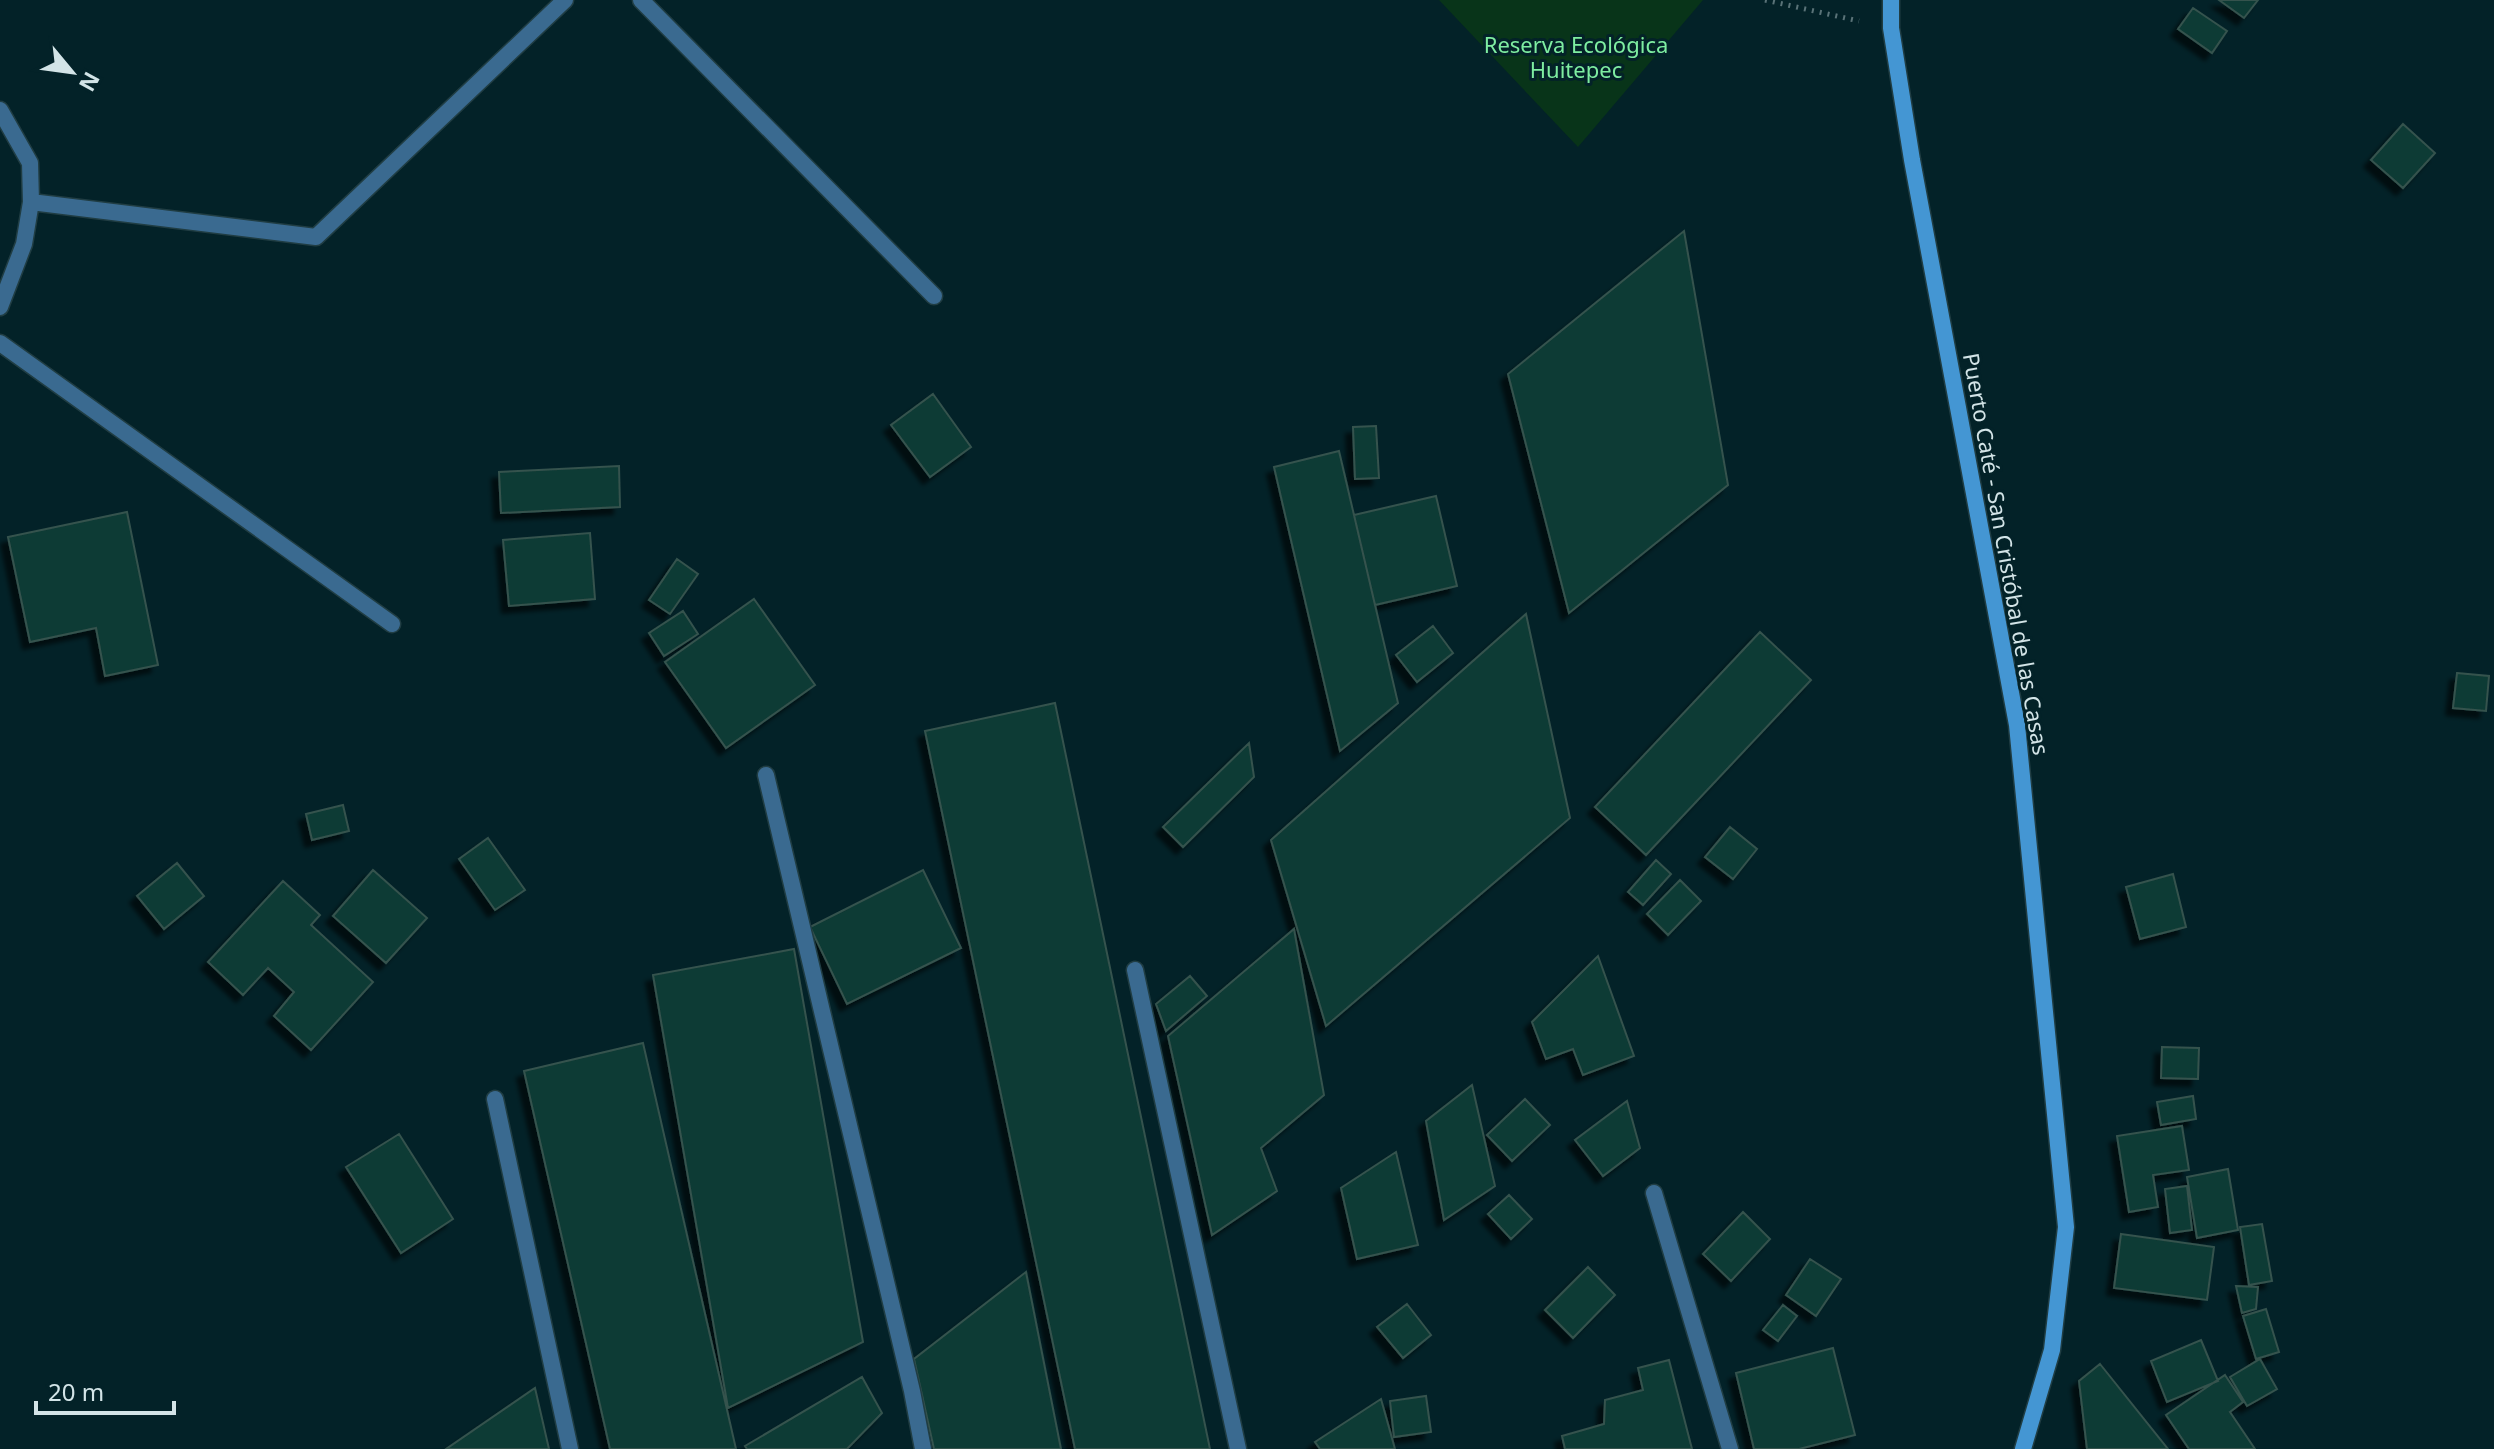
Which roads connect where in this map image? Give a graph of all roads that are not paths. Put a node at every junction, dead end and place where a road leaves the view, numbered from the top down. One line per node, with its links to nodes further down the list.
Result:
1 (565, 0): 5 (street)
2 (641, 0): 6 (street)
3 (1891, 0): 18 (main road, Puerto Caté - San Cristóbal de las Casas)
4 (0, 110): 5 (street)
5 (31, 202): 7 (street)
6 (934, 296)
7 (0, 307)
8 (0, 343): 9 (street)
9 (392, 624)
10 (766, 775): 15 (street)
11 (1135, 970): 16 (street)
12 (495, 1099): 14 (street)
13 (1654, 1193): 17 (street)
14 (570, 1449)
15 (923, 1449)
16 (1238, 1449)
17 (1730, 1449)
18 (2023, 1449)

